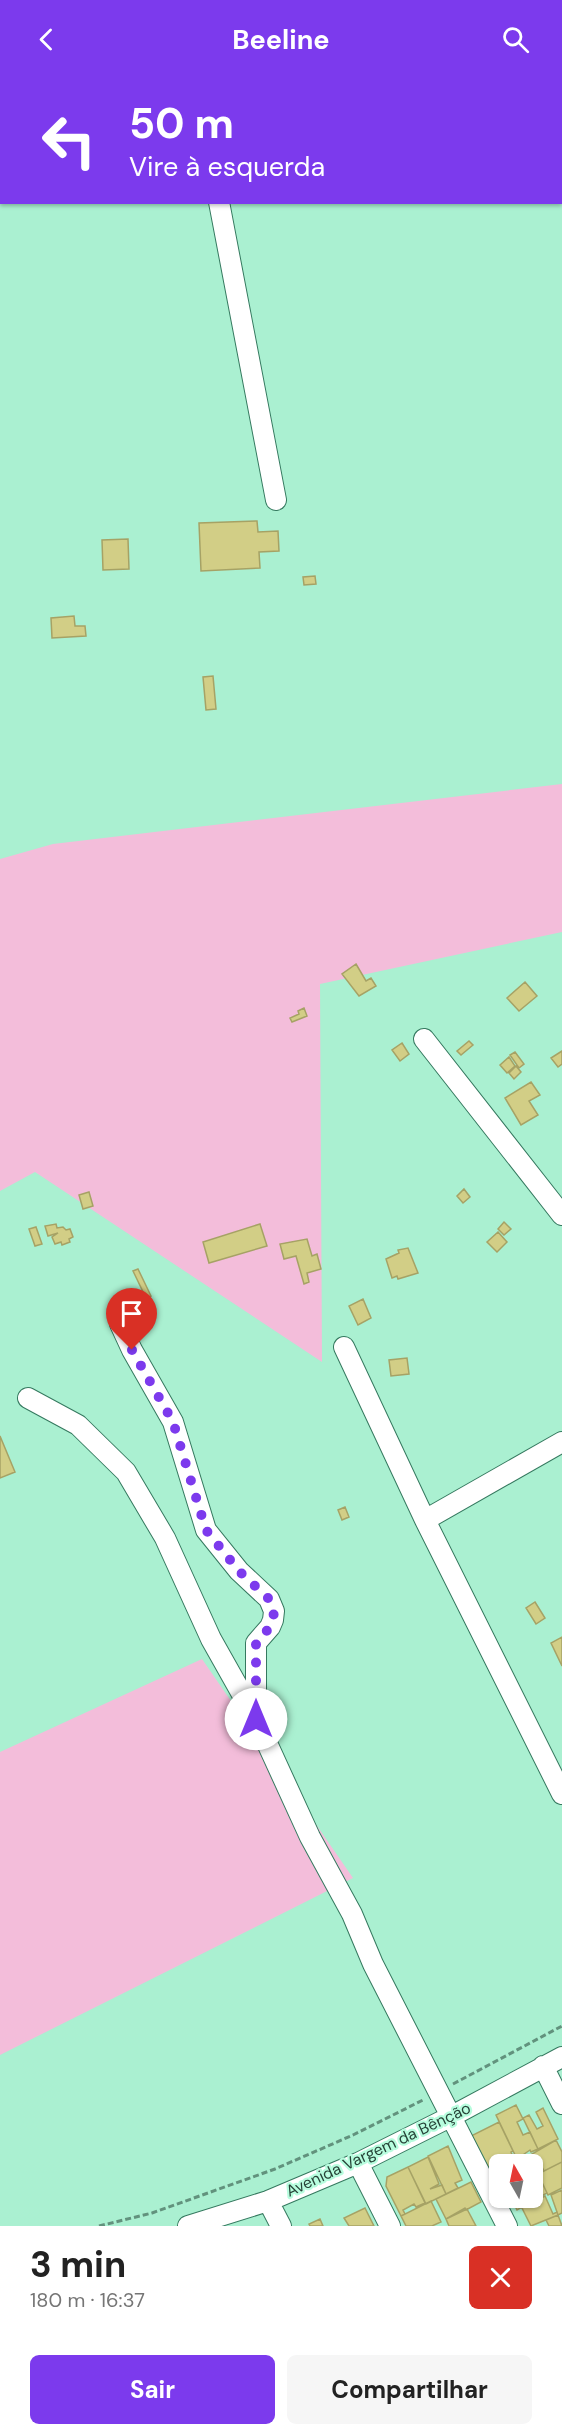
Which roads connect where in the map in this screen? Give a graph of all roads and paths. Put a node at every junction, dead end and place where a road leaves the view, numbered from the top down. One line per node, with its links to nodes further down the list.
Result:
1 (219, 204): 2 (street)
2 (276, 500)
3 (424, 1039): 4 (street)
4 (562, 1215)
5 (120, 1324): 10 (street)
6 (344, 1347): 9 (street)
7 (28, 1398): 10 (street)
8 (562, 1442): 9 (street)
9 (425, 1520): 11 (street)
10 (256, 1719): 15 (street)
11 (562, 1794)
12 (562, 2026): 15 (path)
13 (562, 2057): 14 (street, Avenida Vargem da Bênção)
14 (543, 2066): 16 (street); 17 (street, Avenida Vargem da Bênção)
15 (439, 2092): 17 (street); 20 (path)
16 (562, 2104)
17 (452, 2116): 18 (street, Avenida Vargem da Bênção); 24 (street)
18 (358, 2163): 19 (street, Avenida Vargem da Bênção); 23 (street)
19 (268, 2201): 21 (street, Avenida Vargem da Bênção); 22 (street)
20 (99, 2226)
21 (188, 2226)
22 (281, 2226)
23 (390, 2226)
24 (507, 2226)

